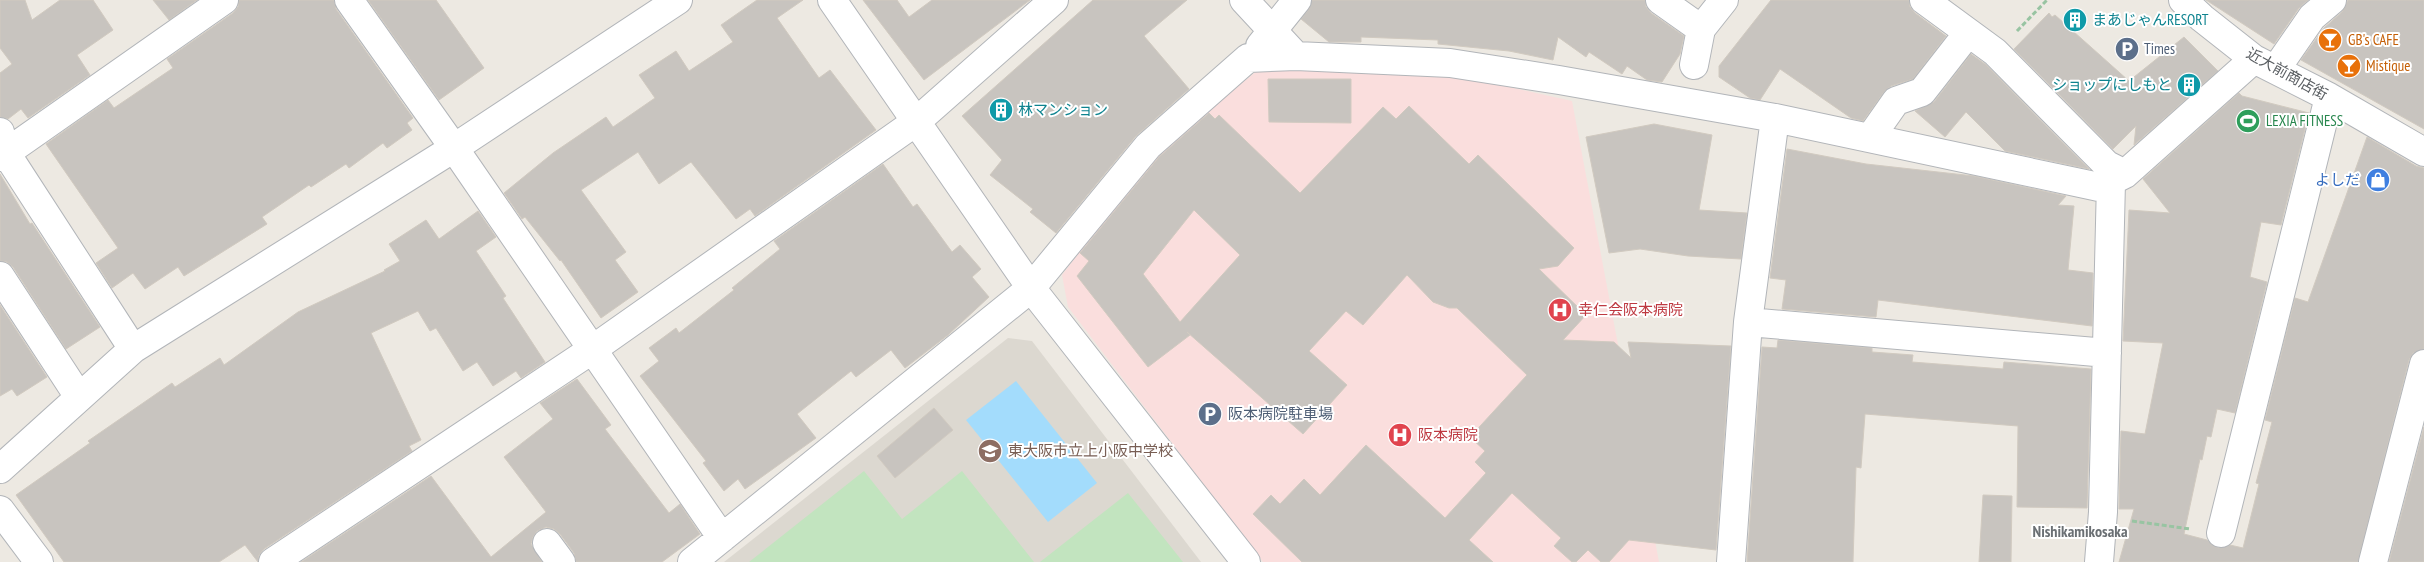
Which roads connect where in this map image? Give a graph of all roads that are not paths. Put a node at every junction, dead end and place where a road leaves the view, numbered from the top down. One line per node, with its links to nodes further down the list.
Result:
1 (224, 0): 24 (street)
2 (349, 0): 25 (street)
3 (678, 0): 25 (street)
4 (832, 0): 22 (street)
5 (1054, 0): 22 (street)
6 (1244, 0): 14 (street)
7 (1297, 0): 14 (street)
8 (1660, 0): 13 (street)
9 (1724, 0): 13 (street)
10 (1924, 0): 15 (street)
11 (2183, 0): 19 (street, 近大前商店街)
12 (2332, 0): 19 (street)
13 (1701, 29): 18 (street)
14 (1272, 32): 16 (street); 17 (street)
15 (1968, 33): 23 (street); 27 (street)
16 (1296, 56): 17 (street); 21 (street)
17 (1248, 58): 29 (street)
18 (1694, 64)
19 (2265, 64): 20 (street, 近大前商店街); 27 (street)
20 (2329, 97): 26 (street, 近大前商店街); 38 (street)
21 (1775, 118): 23 (street); 30 (street)
22 (917, 120): 29 (street); 32 (street)
23 (1870, 138): 27 (street)
24 (2, 148): 31 (street)
25 (454, 148): 31 (street); 32 (street)
26 (2424, 152)
27 (2118, 178): 33 (street)
28 (0, 276): 35 (street)
29 (1031, 288): 39 (street); 43 (street)
30 (1748, 322): 33 (street); 44 (street)
31 (133, 349): 35 (street)
32 (593, 349): 39 (street); 41 (street)
33 (2107, 353): 45 (street)
34 (2424, 364): 46 (street)
35 (80, 398): 36 (street)
36 (0, 470)
37 (0, 510): 40 (street)
38 (2221, 533)
39 (722, 538): 42 (street)
40 (39, 562)
41 (273, 562)
42 (692, 562)
43 (1246, 562)
44 (1732, 562)
45 (2098, 562)
46 (2373, 562)

